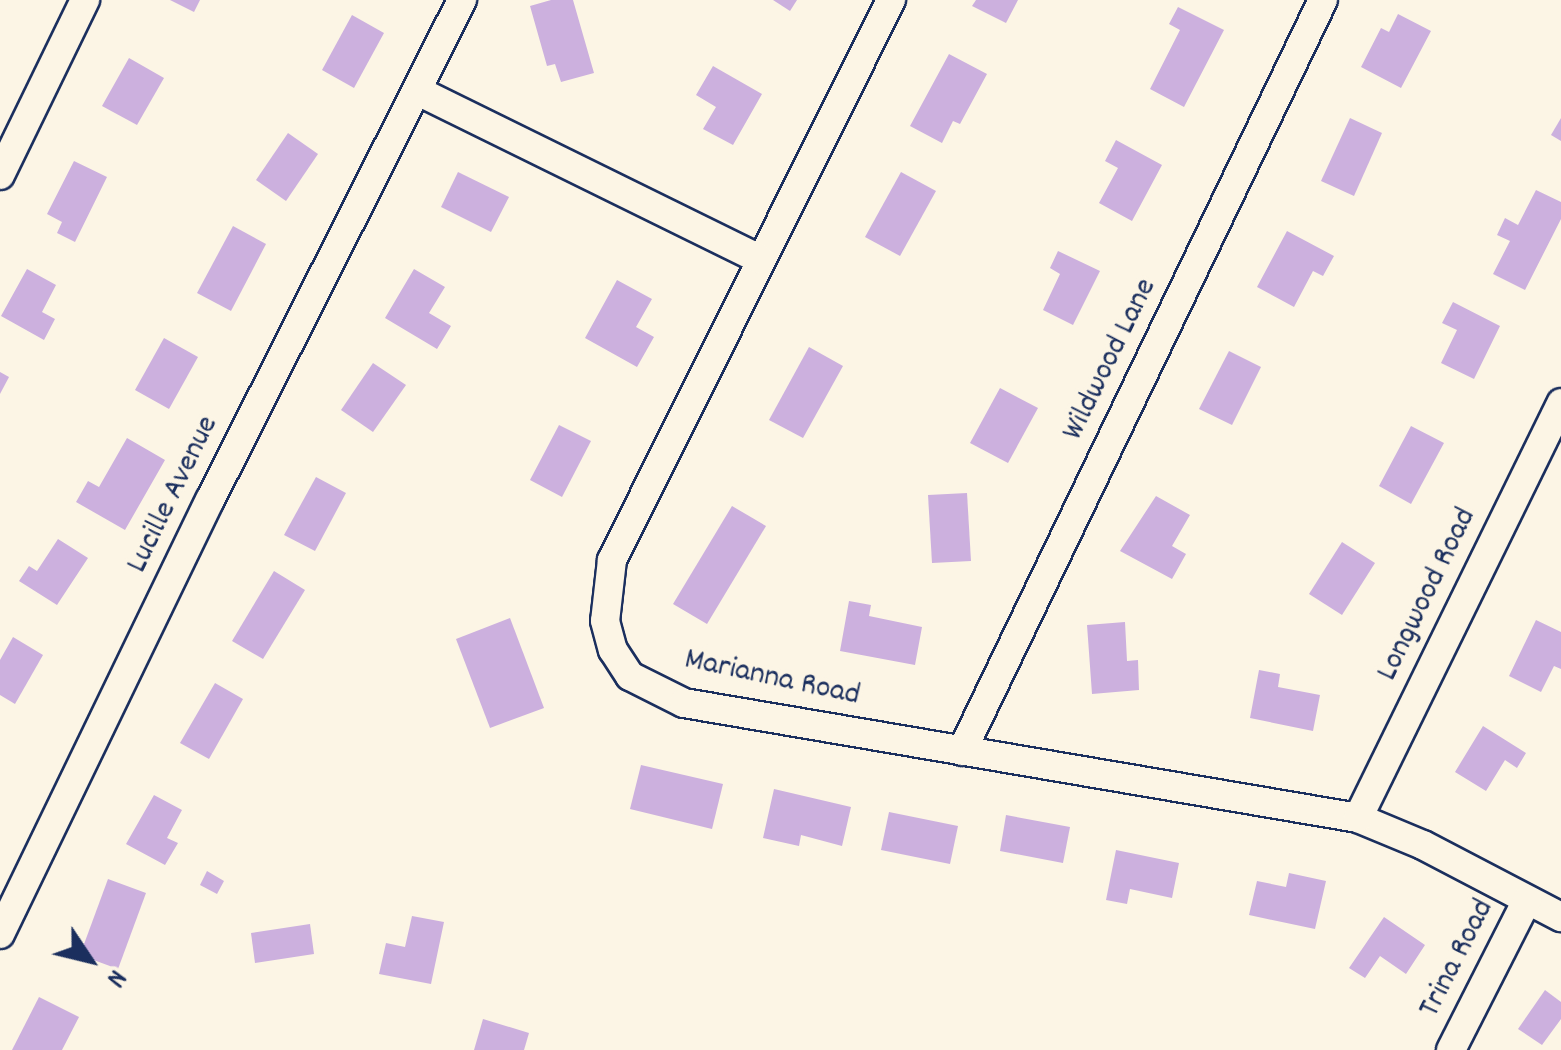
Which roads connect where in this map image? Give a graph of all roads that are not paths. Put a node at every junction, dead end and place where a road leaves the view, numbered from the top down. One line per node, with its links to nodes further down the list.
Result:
1 (86, 0): 6 (street)
2 (462, 0): 5 (street, Lucille Avenue)
3 (891, 0): 7 (street, Marianna Road)
4 (1323, 0): 9 (street, Wildwood Lane)
5 (418, 91): 7 (street); 13 (street, Lucille Avenue)
6 (0, 175)
7 (760, 259): 9 (street, Marianna Road)
8 (1561, 402): 10 (street, Longwood Road)
9 (962, 751): 10 (street, Marianna Road)
10 (1358, 818): 11 (street, Marianna Road)
11 (1527, 900): 12 (street, Marianna Road); 14 (street, Trina Road)
12 (1561, 918)
13 (0, 934)
14 (1450, 1050)

